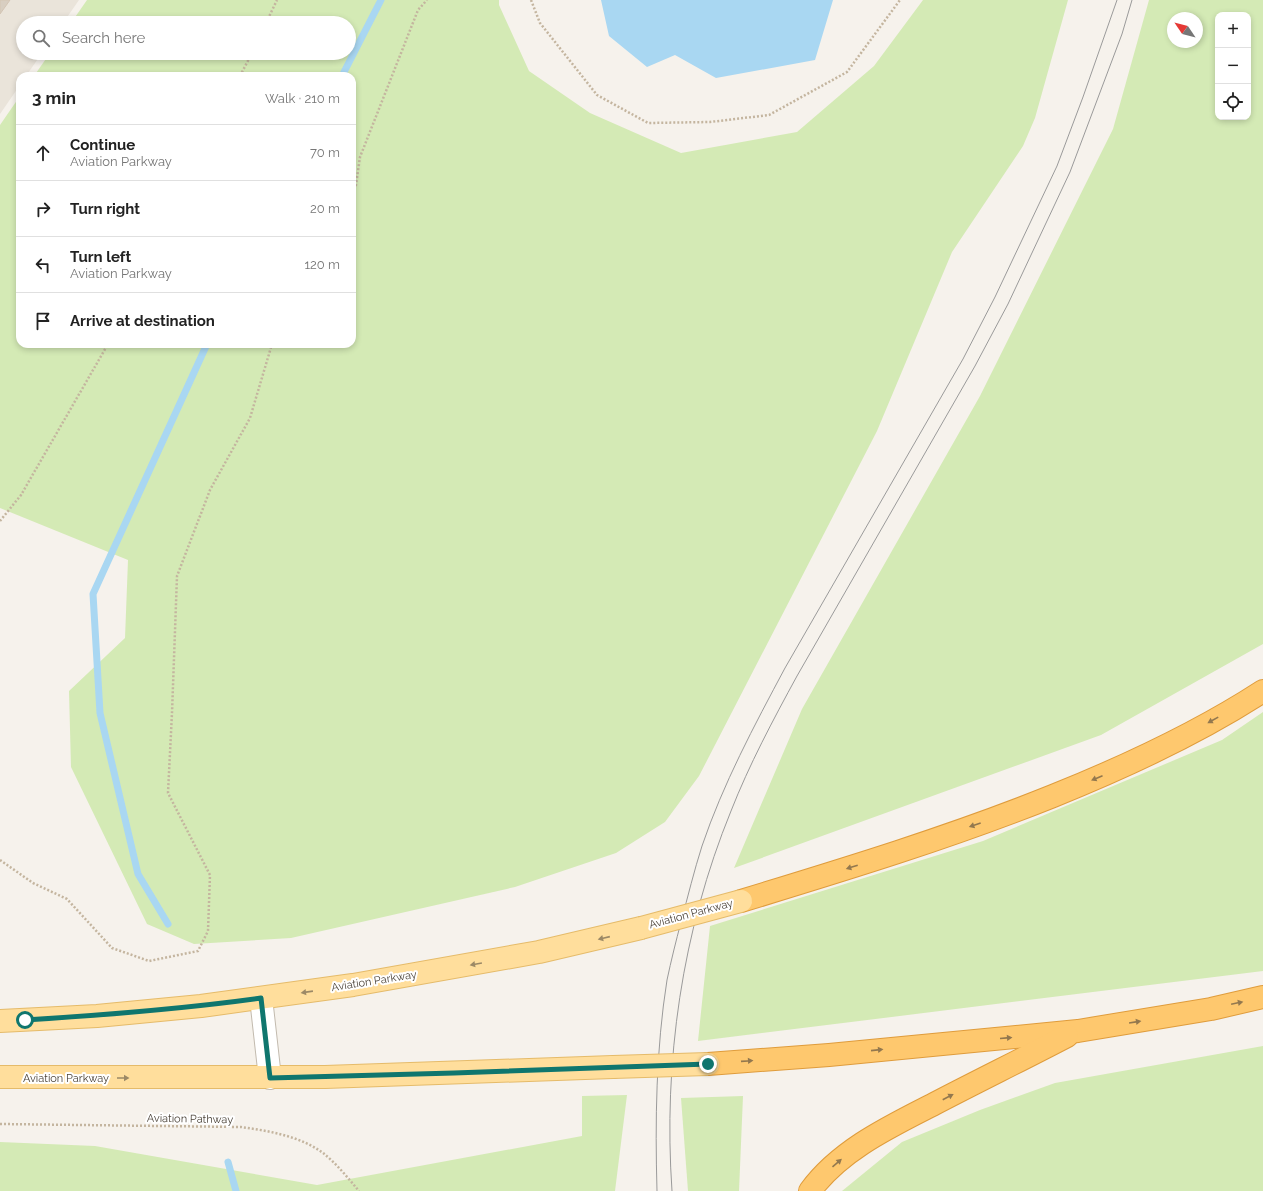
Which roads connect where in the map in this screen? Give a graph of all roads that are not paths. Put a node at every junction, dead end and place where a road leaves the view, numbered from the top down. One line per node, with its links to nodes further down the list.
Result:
1 (1255, 696): 2 (highway, one-way to 2)
2 (741, 901): 4 (main road, Aviation Parkway, one-way to 4, bridge)
3 (1263, 997): 6 (highway, one-way to 3)
4 (261, 998): 5 (main road, Aviation Parkway); 9 (lane)
5 (0, 1021)
6 (1078, 1031): 7 (highway, one-way to 6); 10 (highway, one-way to 6)
7 (708, 1064): 9 (main road, Aviation Parkway, bridge)
8 (0, 1077): 9 (main road, Aviation Parkway, one-way to 9)
9 (270, 1078)
10 (810, 1191)

